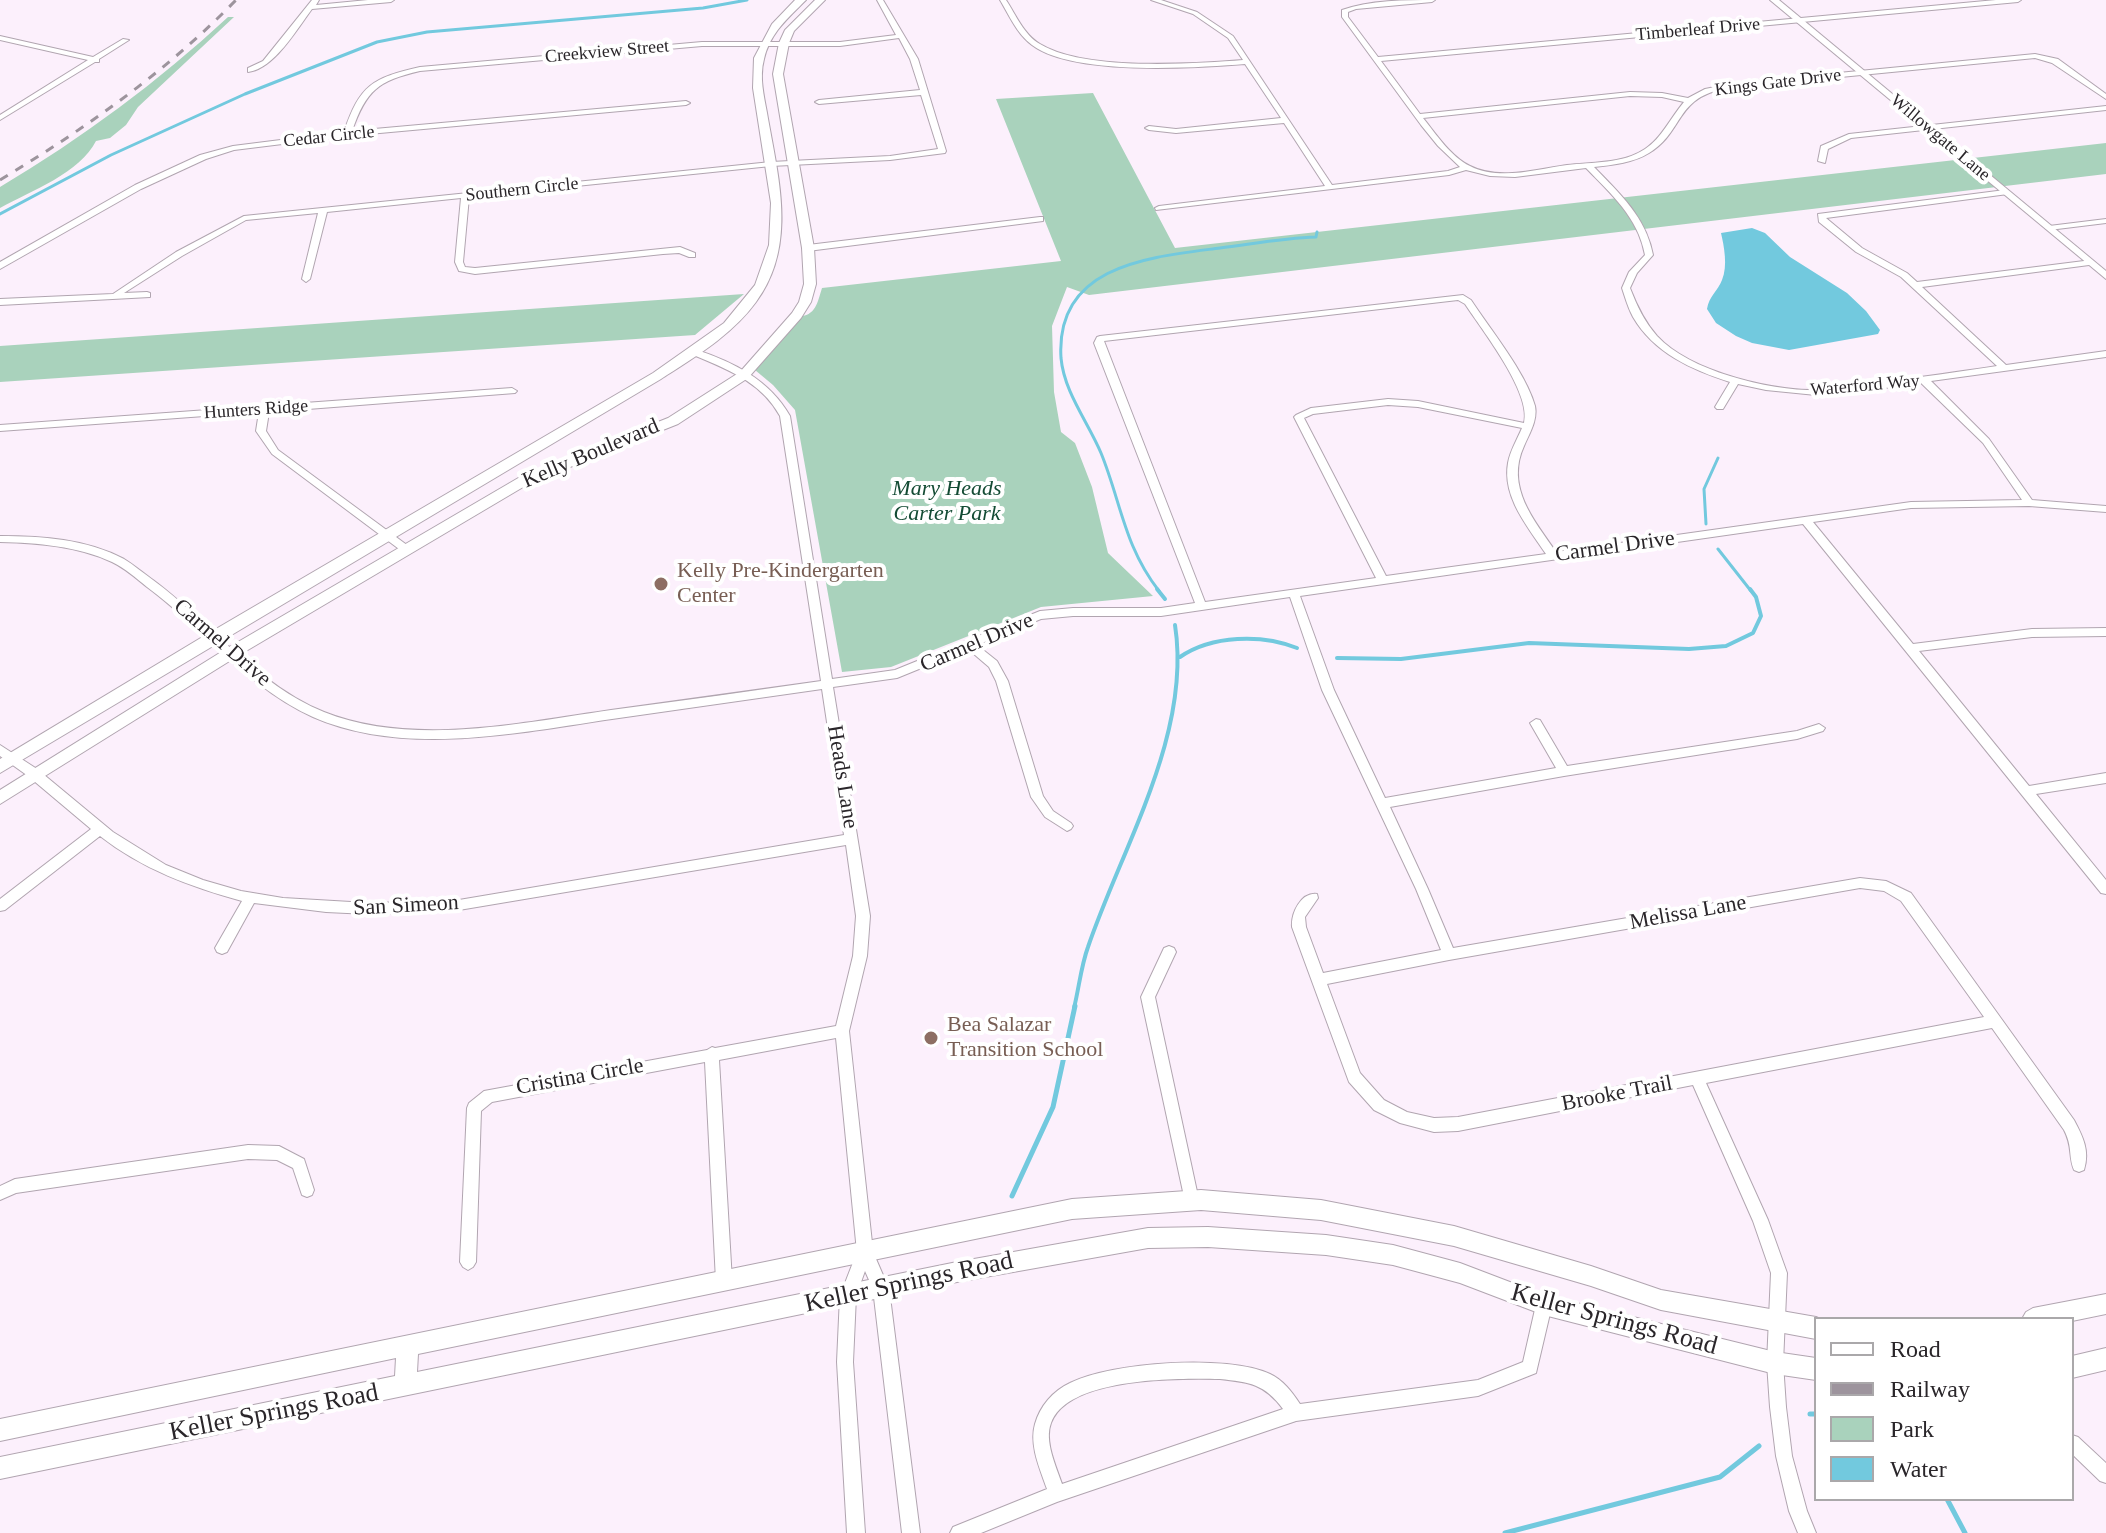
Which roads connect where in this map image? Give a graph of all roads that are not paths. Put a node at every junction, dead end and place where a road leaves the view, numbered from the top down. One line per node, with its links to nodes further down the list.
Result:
1 (391, 0): 11 (street)
2 (801, 0): 17 (main road, Kelly Boulevard)
3 (820, 0): 18 (main road)
4 (880, 0): 14 (street)
5 (1003, 0): 21 (street)
6 (1154, 0): 21 (street)
7 (1432, 0): 19 (street)
8 (1774, 0): 13 (street, Willowgate Lane)
9 (1898, 0): 12 (street)
10 (2018, 0): 12 (street, Timberleaf Drive)
11 (313, 3): 22 (street)
12 (1911, 10): 13 (street, Timberleaf Drive)
13 (1800, 21): 19 (street, Timberleaf Drive); 23 (street, Willowgate Lane)
14 (901, 36): 18 (street, Creekview Street); 24 (street)
15 (2, 40): 20 (street)
16 (125, 40): 20 (street)
17 (765, 42): 18 (street, Creekview Street); 35 (street, Creekview Street); 38 (main road, Kelly Boulevard)
18 (784, 43): 37 (main road, Kelly Boulevard)
19 (1378, 59): 30 (street)
20 (96, 60): 31 (street)
21 (1249, 62): 32 (street)
22 (251, 70)
23 (1864, 73): 25 (street, Kings Gate Drive); 26 (street, Kings Gate Drive); 34 (street, Willowgate Lane)
24 (925, 92): 27 (street); 37 (street, Southern Circle)
25 (2106, 97)
26 (1690, 101): 30 (street); 39 (street, Kings Gate Drive)
27 (819, 102)
28 (686, 103): 35 (street, Cedar Circle)
29 (2106, 108): 34 (street)
30 (1419, 116): 40 (street)
31 (0, 118)
32 (1286, 120): 33 (street); 41 (street)
33 (1149, 128)
34 (1925, 128): 36 (street); 42 (street, Willowgate Lane)
35 (347, 134): 52 (street, Cedar Circle)
36 (1822, 161)
37 (794, 162): 38 (street, Southern Circle); 49 (main road, Kelly Boulevard)
38 (771, 164): 43 (street, Southern Circle); 59 (main road, Kelly Boulevard)
39 (1587, 165): 40 (street, Kings Gate Drive); 63 (street, Waterford Way)
40 (1465, 168): 41 (street, Kings Gate Drive)
41 (1330, 187): 44 (street, Kings Gate Drive)
42 (2005, 192): 48 (street, Willowgate Lane); 55 (street)
43 (465, 196): 45 (street, Southern Circle); 50 (street)
44 (1159, 208)
45 (323, 210): 54 (street); 56 (street, Southern Circle)
46 (1040, 219): 49 (street)
47 (2106, 221): 48 (street)
48 (2049, 228): 51 (street, Willowgate Lane)
49 (808, 248): 62 (main road, Kelly Boulevard)
50 (692, 255)
51 (2089, 262): 53 (street, Willowgate Lane); 55 (street)
52 (0, 266)
53 (2106, 276)
54 (306, 279)
55 (1915, 285): 61 (street)
56 (117, 294): 57 (street); 58 (street)
57 (147, 295)
58 (0, 302)
59 (694, 352): 62 (street, Heads Lane); 73 (main road, Kelly Boulevard)
60 (2106, 354): 61 (street, Waterford Way)
61 (2004, 368): 64 (street, Waterford Way)
62 (744, 375): 75 (main road, Kelly Boulevard); 85 (street, Heads Lane)
63 (1735, 381): 64 (street, Waterford Way); 66 (street)
64 (1925, 381): 70 (street)
65 (512, 391): 67 (street, Hunters Ridge)
66 (1720, 407)
67 (264, 410): 69 (street, Hunters Ridge); 73 (street)
68 (1525, 426): 76 (street); 77 (street); 79 (street)
69 (0, 428)
70 (2029, 503): 71 (street, Carmel Drive); 72 (street, Carmel Drive)
71 (2106, 509)
72 (1806, 520): 76 (street, Carmel Drive); 83 (street)
73 (385, 536): 75 (street); 81 (main road, Kelly Boulevard)
74 (0, 539): 81 (street, Carmel Drive)
75 (407, 551): 84 (main road, Kelly Boulevard)
76 (1553, 556): 77 (street, Carmel Drive)
77 (1383, 580): 78 (street, Carmel Drive)
78 (1294, 593): 79 (street, Carmel Drive); 94 (street)
79 (1201, 606): 82 (street, Carmel Drive)
80 (2106, 632): 83 (street)
81 (214, 637): 84 (street, Carmel Drive); 88 (main road, Kelly Boulevard)
82 (971, 646): 85 (street, Carmel Drive); 95 (street)
83 (1910, 648): 92 (street)
84 (231, 653): 85 (street, Carmel Drive); 90 (main road, Kelly Boulevard)
85 (827, 684): 97 (street, Heads Lane)
86 (1536, 723): 89 (street)
87 (1819, 728): 89 (street)
88 (4, 758): 90 (street, San Simeon)
89 (1564, 771): 94 (street)
90 (34, 774): 93 (main road, Kelly Boulevard); 96 (street, San Simeon)
91 (2106, 778): 92 (street)
92 (2027, 791): 98 (street)
93 (0, 798)
94 (1381, 804): 104 (street)
95 (1067, 826)
96 (99, 830): 99 (street, San Simeon); 101 (street)
97 (851, 839): 99 (street, San Simeon); 107 (street, Heads Lane)
98 (2106, 889)
99 (251, 897): 102 (street)
100 (1312, 898): 105 (street, Brooke Trail)
101 (0, 906)
102 (222, 948)
103 (1169, 952): 113 (street)
104 (1449, 954): 105 (street, Melissa Lane); 106 (street, Melissa Lane)
105 (1318, 980): 109 (street, Brooke Trail)
106 (1995, 1021): 109 (street, Brooke Trail); 110 (street, Melissa Lane)
107 (842, 1031): 108 (street, Cristina Circle); 114 (street, Heads Lane)
108 (712, 1053): 115 (street, Cristina Circle); 116 (street)
109 (1697, 1079): 122 (street)
110 (2079, 1165)
111 (307, 1190): 112 (street)
112 (0, 1193)
113 (1192, 1201): 114 (main road, Keller Springs Road); 122 (main road, Keller Springs Road)
114 (865, 1252): 116 (main road, Keller Springs Road); 117 (street); 118 (street)
115 (468, 1262)
116 (724, 1281): 124 (main road, Keller Springs Road)
117 (881, 1289): 118 (main road, Keller Springs Road); 120 (main road, Keller Springs Road); 137 (street)
118 (848, 1296): 129 (main road, Keller Springs Road); 136 (street)
119 (2106, 1304): 121 (main road)
120 (1544, 1305): 126 (main road, Keller Springs Road); 130 (street)
121 (2043, 1317)
122 (1778, 1322): 123 (main road, Keller Springs Road); 126 (street)
123 (1814, 1328)
124 (408, 1347): 129 (main road); 131 (main road, Keller Springs Road)
125 (2106, 1359): 127 (main road)
126 (1775, 1363): 128 (main road, Keller Springs Road); 139 (street)
127 (2074, 1367)
128 (1814, 1369)
129 (405, 1386): 133 (main road, Keller Springs Road)
130 (1296, 1413): 135 (street); 135 (street)
131 (0, 1430)
132 (2074, 1445): 134 (street)
133 (0, 1468)
134 (2106, 1475)
135 (1057, 1494): 138 (street)
136 (856, 1533)
137 (911, 1533)
138 (959, 1533)
139 (1807, 1533)

